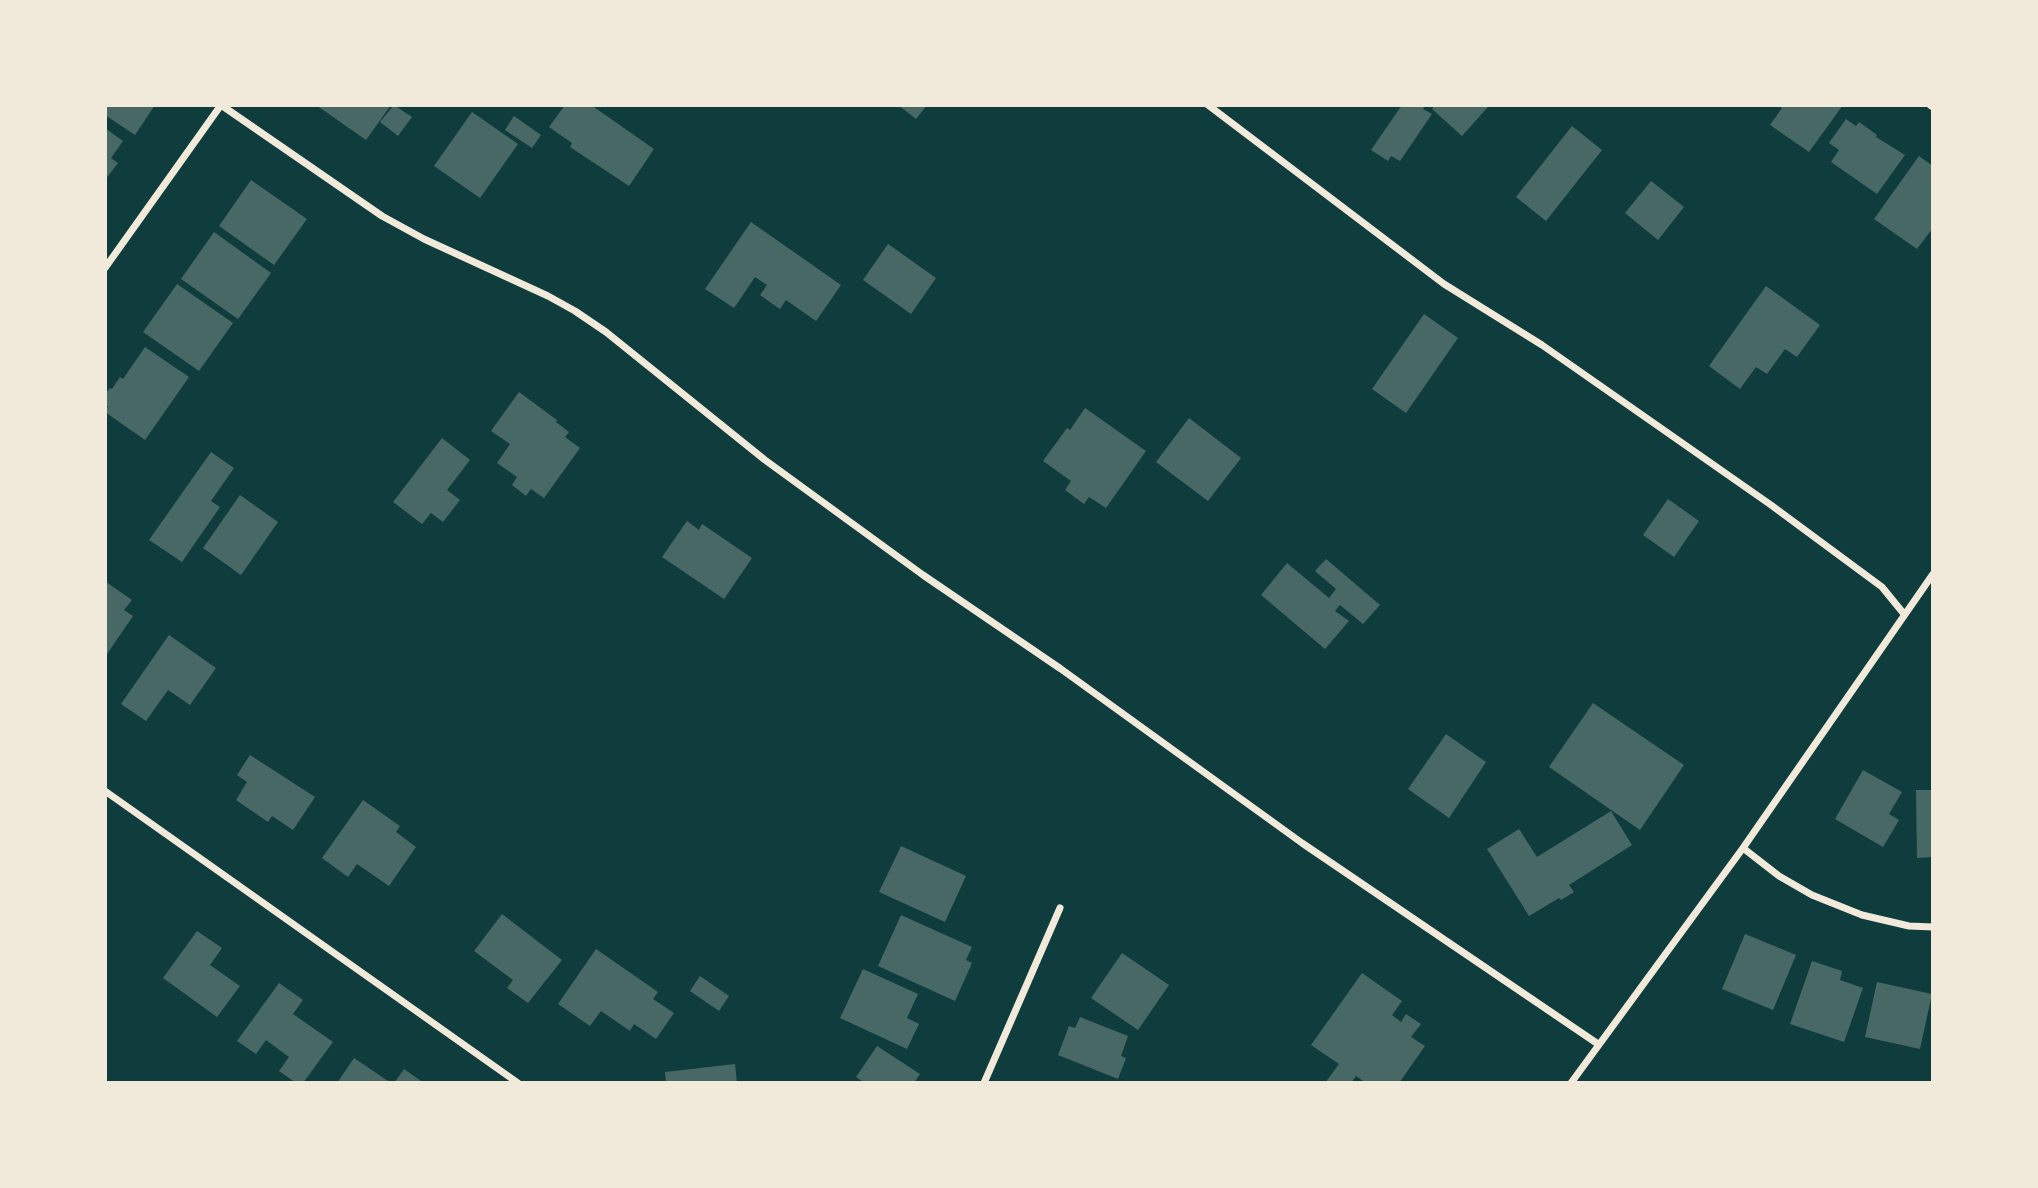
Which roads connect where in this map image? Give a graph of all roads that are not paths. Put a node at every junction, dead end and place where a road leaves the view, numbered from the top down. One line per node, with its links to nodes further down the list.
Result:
1 (221, 105): 3 (street); 10 (street)
2 (1208, 105): 5 (street)
3 (105, 268)
4 (1933, 574): 5 (street)
5 (1904, 614): 7 (street)
6 (105, 792): 11 (street)
7 (1743, 848): 9 (street); 10 (street)
8 (1060, 908): 12 (street)
9 (1933, 927)
10 (1598, 1044): 13 (street)
11 (518, 1083)
12 (984, 1083)
13 (1571, 1083)

